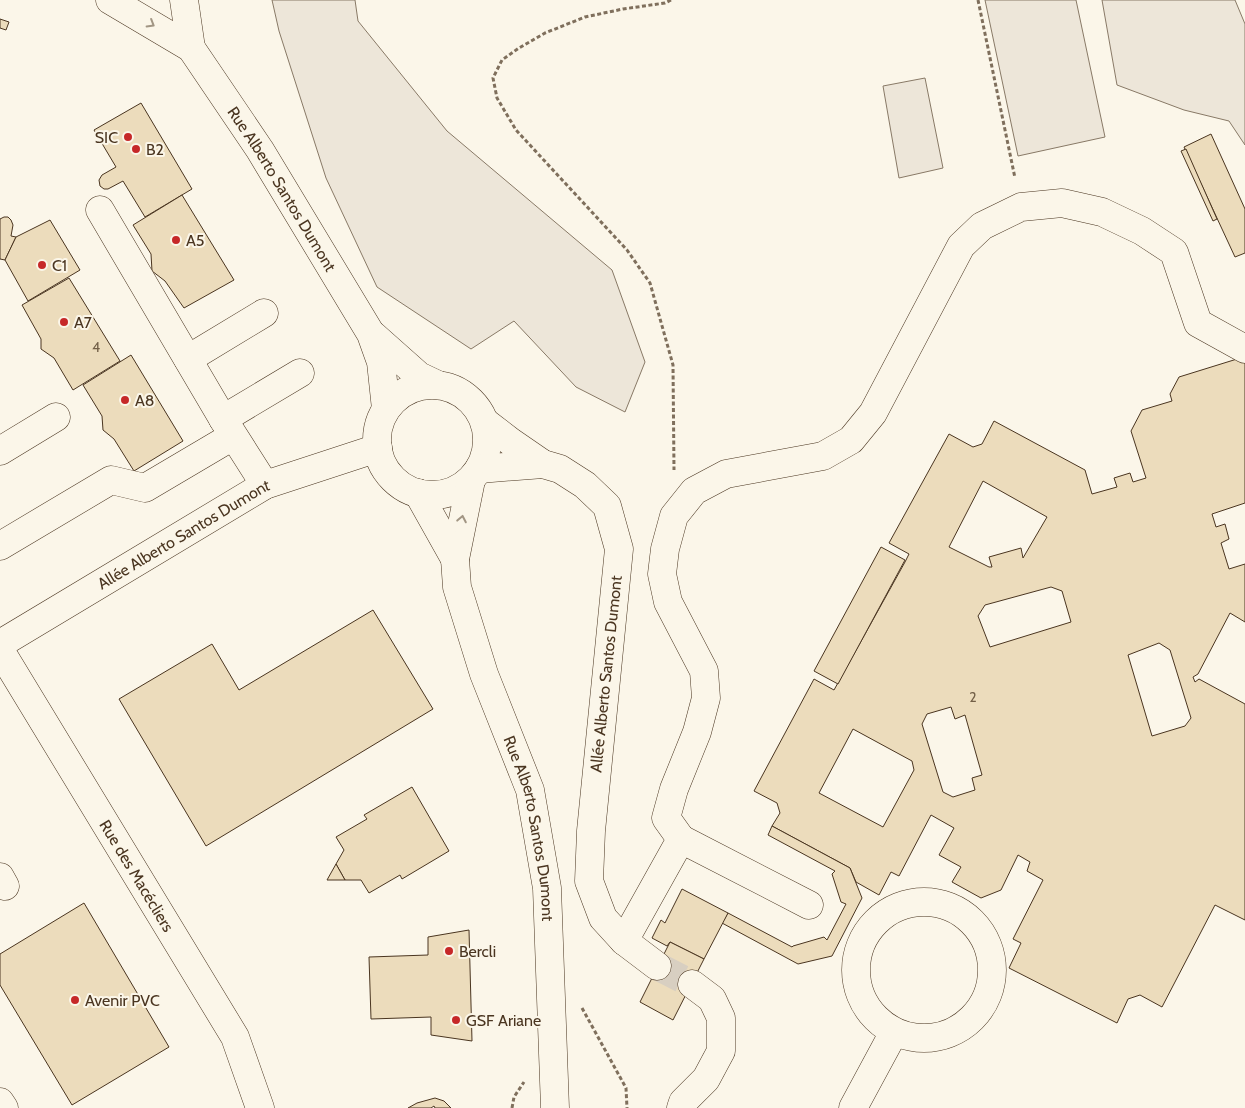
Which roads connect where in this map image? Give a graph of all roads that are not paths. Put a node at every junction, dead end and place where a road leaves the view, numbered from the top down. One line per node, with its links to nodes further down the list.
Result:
1 (110, 0): 3 (street, Rue Alberto Santos Dumont, one-way to 3)
2 (184, 0): 3 (street, Rue Alberto Santos Dumont)
3 (191, 48): 6 (street, Rue Alberto Santos Dumont)
4 (100, 210): 8 (street)
5 (264, 313): 8 (street)
6 (371, 334): 10 (street, Rue Alberto Santos Dumont); 11 (street, Rue Alberto Santos Dumont)
7 (1245, 349): 24 (street)
8 (188, 359): 14 (street)
9 (300, 373): 14 (street)
10 (438, 385): 11 (street); 13 (street)
11 (386, 409): 15 (street)
12 (56, 417): 16 (street)
13 (485, 422): 17 (street, Allée Alberto Santos Dumont); 18 (street)
14 (228, 427): 19 (street); 21 (street)
15 (378, 448): 19 (street, Allée Alberto Santos Dumont); 20 (street)
16 (0, 451)
17 (543, 464): 18 (street, Allée Alberto Santos Dumont); 26 (street, Allée Alberto Santos Dumont)
18 (475, 474): 20 (street); 22 (street, Rue Alberto Santos Dumont, one-way to 18)
19 (265, 485): 23 (street, Allée Alberto Santos Dumont)
20 (418, 493): 22 (street, Rue Alberto Santos Dumont)
21 (0, 546)
22 (455, 559): 33 (street, Rue Alberto Santos Dumont)
23 (2, 640): 32 (street, Rue des Macécliers)
24 (681, 839): 25 (street); 26 (street)
25 (809, 905)
26 (624, 941): 27 (street)
27 (657, 966)
28 (692, 984): 34 (street)
29 (894, 1032): 29 (street); 35 (street)
30 (0, 1102): 31 (street)
31 (4, 1108)
32 (260, 1108)
33 (555, 1108)
34 (681, 1108)
35 (852, 1108)

